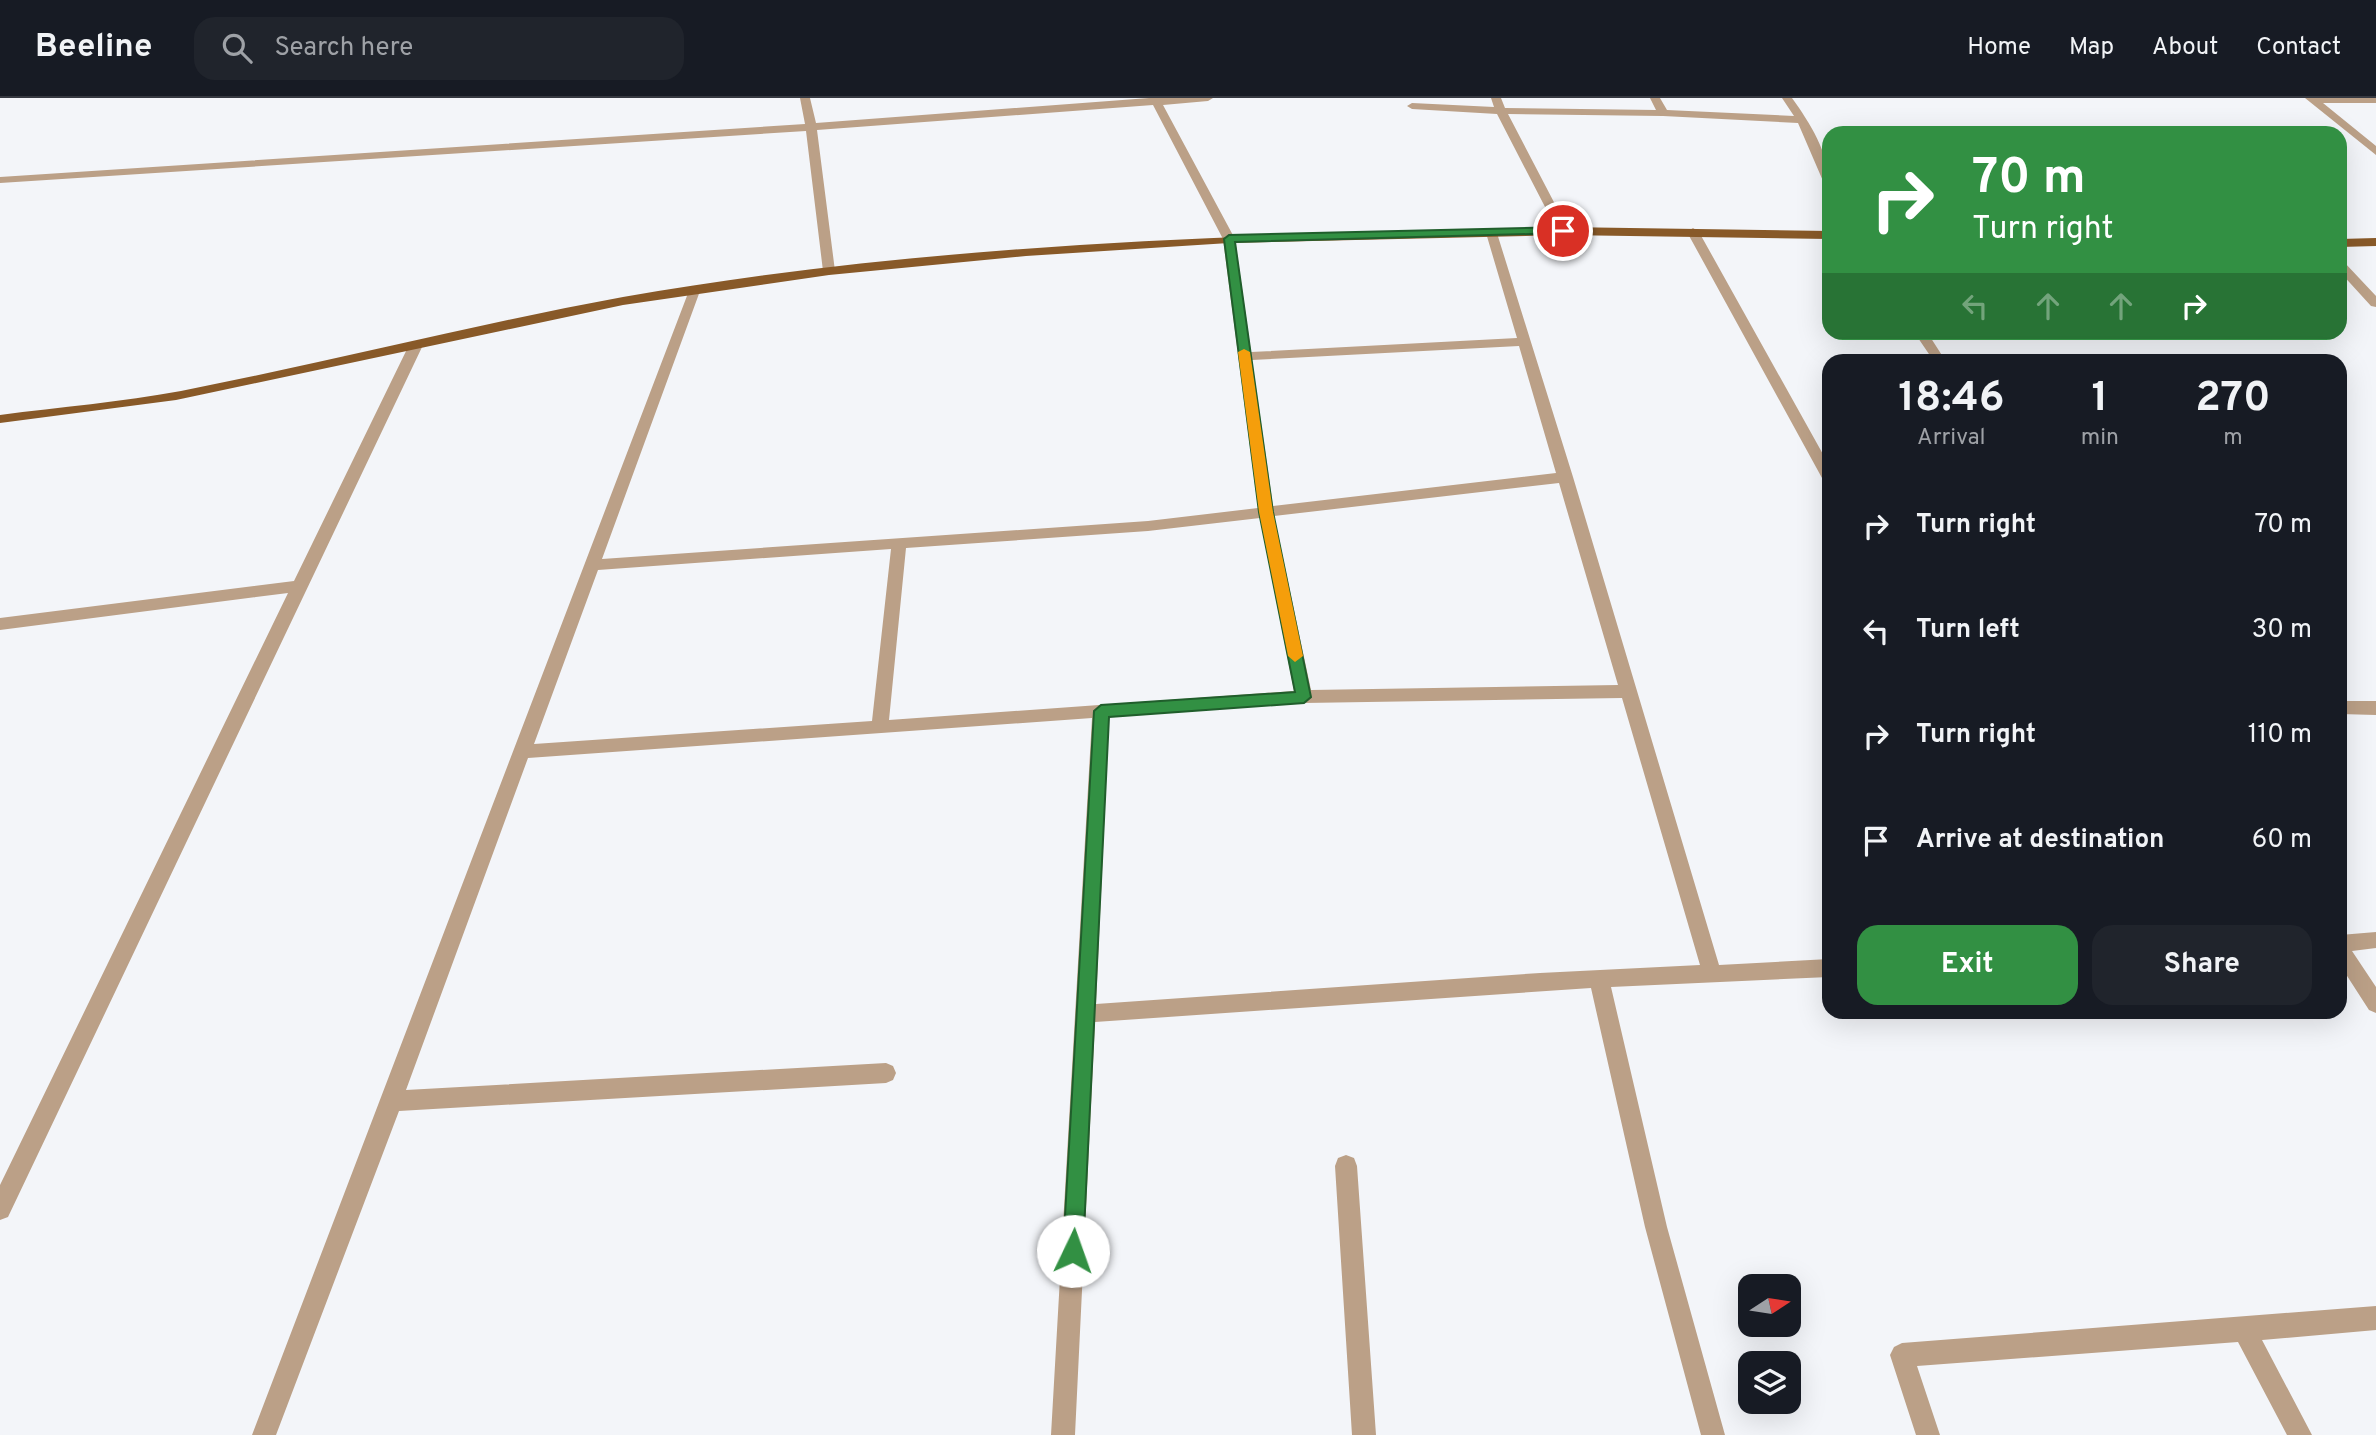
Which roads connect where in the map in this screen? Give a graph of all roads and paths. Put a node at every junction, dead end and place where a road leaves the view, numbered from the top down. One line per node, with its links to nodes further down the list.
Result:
1 (805, 98): 14 (street)
2 (1208, 98): 7 (street)
3 (1496, 98): 10 (street)
4 (1655, 98): 11 (street)
5 (1787, 98): 12 (street)
6 (2311, 99): 8 (street); 13 (street)
7 (1155, 100): 14 (street); 23 (street)
8 (2376, 100)
9 (1412, 106): 10 (street)
10 (1501, 111): 11 (street); 19 (street)
11 (1664, 113): 12 (street)
12 (1802, 120): 17 (street)
13 (2344, 126)
14 (811, 127): 18 (street); 26 (street)
15 (2347, 128): 16 (street)
16 (2376, 152)
17 (1822, 165)
18 (0, 180)
19 (1563, 231): 20 (main road); 21 (main road)
20 (1693, 232): 22 (main road); 34 (street)
21 (1492, 233): 23 (main road); 30 (street)
22 (1822, 235)
23 (1229, 239): 26 (main road); 32 (street)
24 (2376, 242): 25 (main road)
25 (2347, 243)
26 (830, 271): 28 (main road)
27 (2347, 272): 29 (street)
28 (694, 290): 31 (main road); 38 (street)
29 (2376, 303)
30 (1525, 342): 32 (street); 35 (street)
31 (416, 345): 33 (main road); 39 (street)
32 (1245, 356): 36 (street)
33 (0, 419)
34 (1822, 465)
35 (1566, 477): 36 (street); 41 (street)
36 (1266, 512): 37 (street); 42 (street)
37 (899, 543): 38 (street); 46 (street)
38 (592, 565): 47 (street)
39 (301, 586): 40 (street); 59 (street)
40 (0, 624)
41 (1629, 691): 42 (street); 52 (street)
42 (1304, 697): 45 (street)
43 (2347, 708): 44 (street)
44 (2376, 708)
45 (1101, 711): 46 (street); 55 (street)
46 (880, 727): 47 (street)
47 (522, 752): 57 (street)
48 (2376, 940): 49 (street)
49 (2347, 942)
50 (2347, 960): 54 (street)
51 (1822, 968): 52 (street)
52 (1712, 974): 53 (street)
53 (1599, 979): 55 (street); 65 (street)
54 (2376, 1004)
55 (1086, 1014): 63 (street)
56 (886, 1073): 57 (street)
57 (392, 1101): 62 (street)
58 (1346, 1166): 64 (street)
59 (0, 1209)
60 (2376, 1318): 61 (street)
61 (2244, 1330): 66 (street); 67 (street)
62 (264, 1435)
63 (1063, 1435)
64 (1364, 1435)
65 (1713, 1435)
66 (1928, 1435)
67 (2300, 1435)

